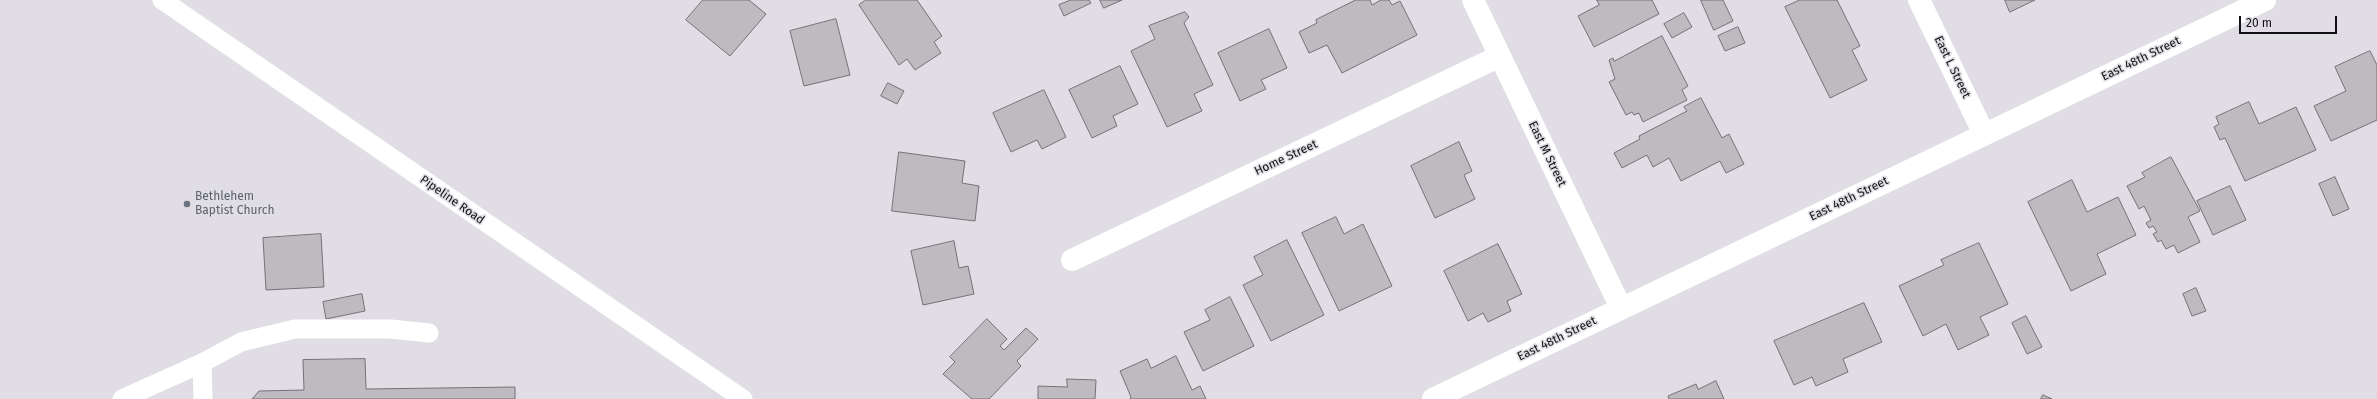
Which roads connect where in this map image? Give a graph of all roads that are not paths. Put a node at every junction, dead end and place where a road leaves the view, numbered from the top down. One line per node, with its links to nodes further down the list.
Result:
1 (162, 0): 14 (lane, Pipeline Road)
2 (1473, 0): 6 (street, East M Street)
3 (1919, 0): 7 (street, East L Street)
4 (2265, 0): 5 (street, East 48th Street)
5 (2237, 6): 7 (street, East 48th Street)
6 (1500, 56): 8 (street, Home Street); 9 (street, East M Street)
7 (1984, 134): 9 (street, East 48th Street)
8 (1072, 260)
9 (1621, 308): 15 (street, East 48th Street)
10 (429, 332): 11 (lane)
11 (202, 362): 12 (lane); 13 (lane)
12 (122, 399)
13 (203, 399)
14 (742, 399)
15 (1433, 399)

